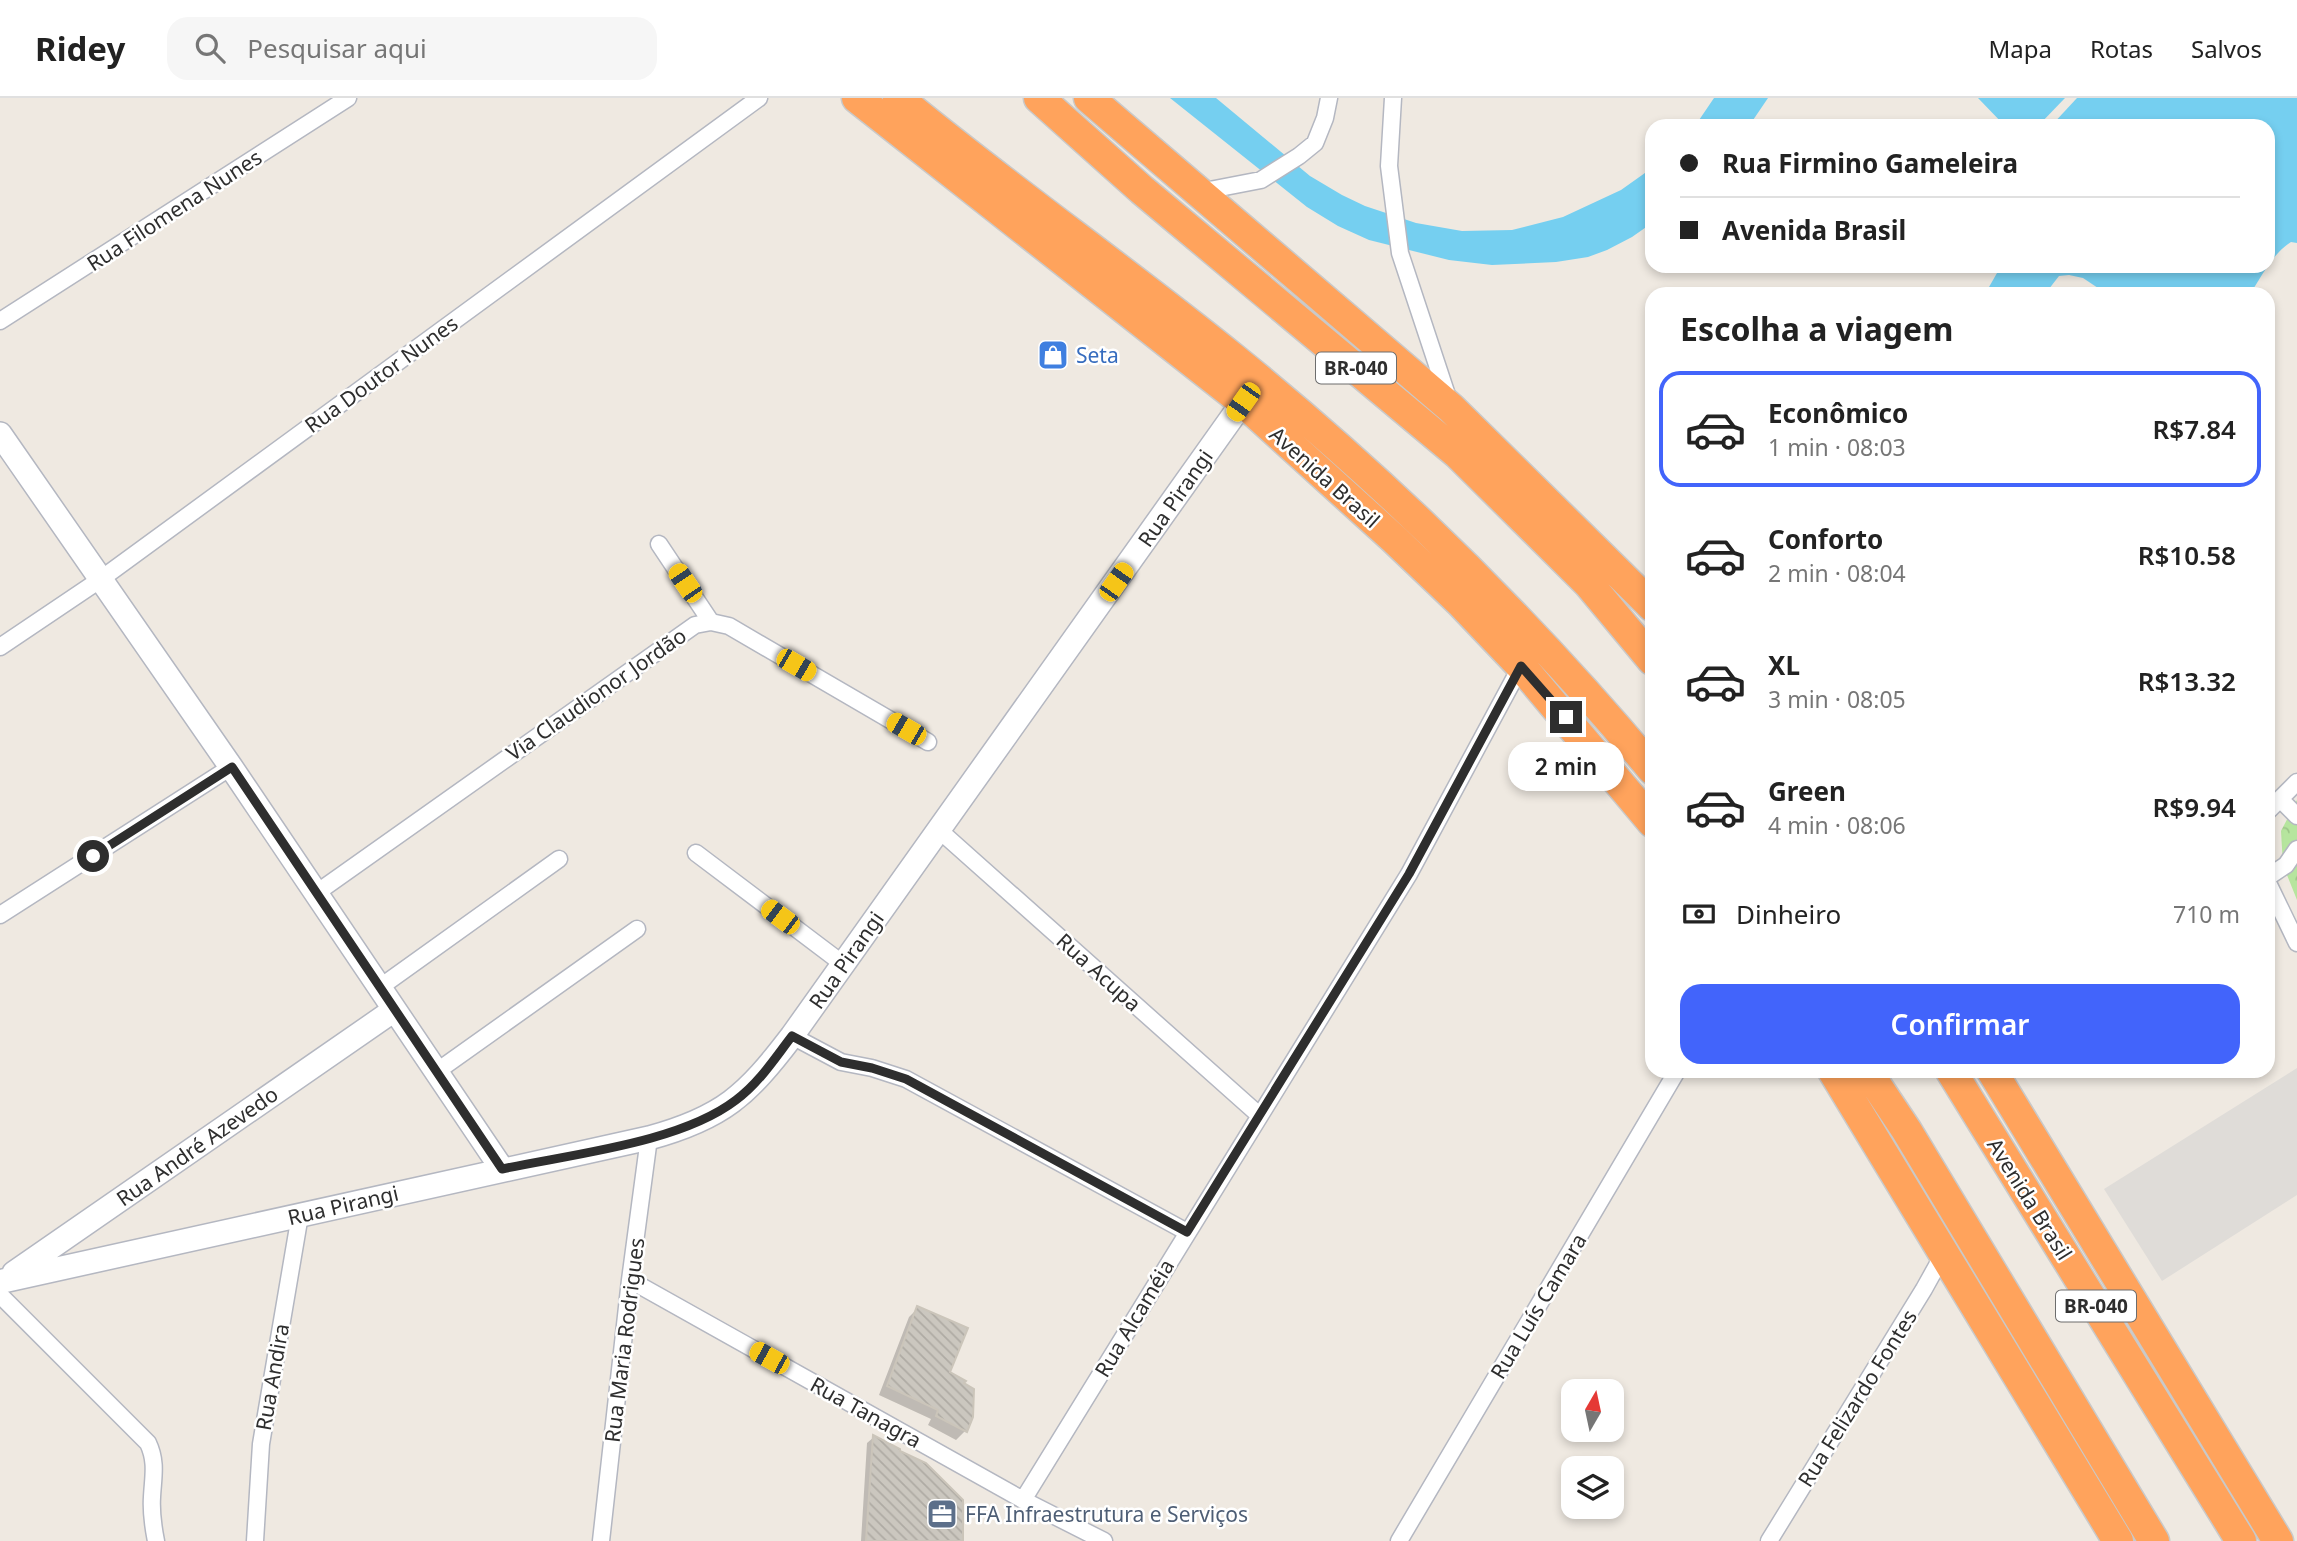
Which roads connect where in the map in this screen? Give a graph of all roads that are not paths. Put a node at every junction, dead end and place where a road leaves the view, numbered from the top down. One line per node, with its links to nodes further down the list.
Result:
1 (348, 98): 10 (street, Rua Filomena Nunes)
2 (759, 98): 15 (street, Rua Doutor Nunes)
3 (857, 98): 11 (highway, Avenida Brasil)
4 (898, 98): 22 (highway, Avenida Brasil)
5 (1039, 98): 19 (highway, BR-040)
6 (1089, 98): 9 (highway)
7 (1329, 98): 9 (street)
8 (1393, 98): 12 (street)
9 (1197, 192): 12 (highway)
10 (0, 321)
11 (1243, 402): 20 (highway, Avenida Brasil); 30 (street, Rua Pirangi)
12 (1451, 408): 16 (highway)
13 (0, 435): 15 (street)
14 (659, 544): 17 (street)
15 (101, 579): 18 (street, Rua Doutor Nunes); 23 (street)
16 (1645, 599)
17 (711, 622): 21 (street, Via Claudionor Jordão); 35 (street, Via Claudionor Jordão)
18 (0, 647)
19 (1645, 652)
20 (1521, 666): 25 (highway); 28 (highway, Avenida Brasil); 51 (street, Rua Alcaméia)
21 (928, 742)
22 (1645, 761)
23 (232, 767): 35 (street); 37 (street)
24 (2297, 782): 26 (street)
25 (1645, 789)
26 (2281, 800): 27 (street); 29 (street)
27 (2275, 805)
28 (1645, 814)
29 (2297, 817)
30 (939, 830): 40 (street, Rua Pirangi); 51 (street, Rua Acupa)
31 (2297, 849): 34 (street)
32 (696, 853): 40 (street)
33 (559, 859): 41 (street)
34 (2275, 872)
35 (315, 894): 41 (street)
36 (2275, 897): 39 (street)
37 (0, 915)
38 (637, 929): 44 (street)
39 (2297, 943)
40 (843, 964): 43 (street, Rua Pirangi)
41 (379, 988): 42 (street)
42 (394, 1010): 44 (street); 59 (street, Rua André Azevedo)
43 (792, 1036): 53 (street, Rua Pirangi); 56 (street)
44 (436, 1072): 54 (street)
45 (1673, 1078): 65 (street, Rua Luís Camara)
46 (1837, 1078): 57 (highway)
47 (1859, 1078): 52 (highway)
48 (1872, 1078): 52 (highway, BR-040)
49 (1955, 1078): 69 (highway, Avenida Brasil / BR-040)
50 (1996, 1078): 70 (highway, Avenida Brasil)
51 (1259, 1115): 56 (street, Rua Alcaméia)
52 (1907, 1131): 68 (highway, BR-040)
53 (649, 1138): 54 (street, Rua Pirangi); 58 (street, Rua Maria Rodrigues)
54 (502, 1169): 55 (street, Rua Pirangi)
55 (300, 1215): 59 (street, Rua Pirangi); 62 (street, Rua Andira)
56 (1187, 1232): 60 (street, Rua Alcaméia)
57 (1944, 1253): 66 (street, Rua Felizardo Fontes); 67 (highway)
58 (630, 1280): 60 (street, Rua Tanagra); 63 (street, Rua Maria Rodrigues)
59 (1, 1286): 61 (street)
60 (1023, 1500): 64 (street, Rua Tanagra)
61 (156, 1541)
62 (255, 1541)
63 (601, 1541)
64 (1104, 1541)
65 (1399, 1541)
66 (1769, 1541)
67 (2118, 1541)
68 (2154, 1541)
69 (2241, 1541)
70 (2278, 1541)

